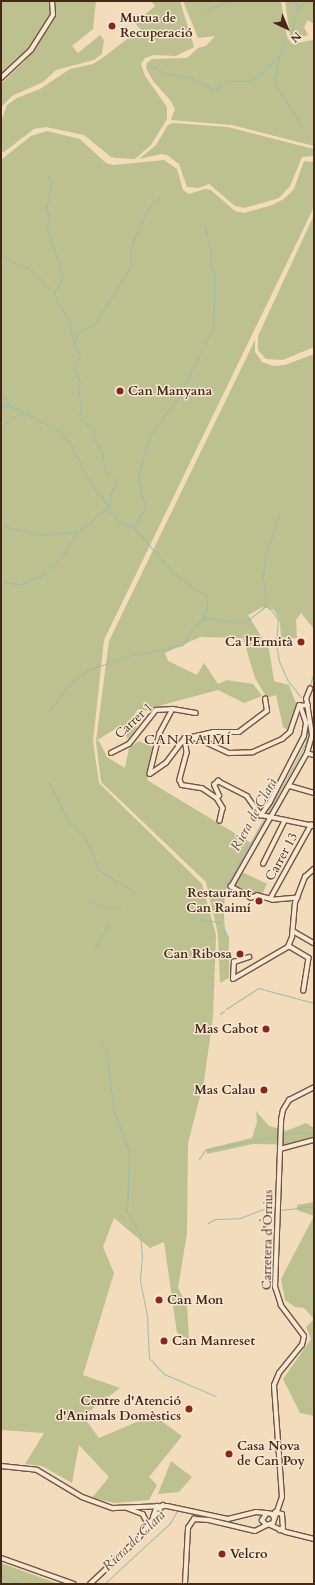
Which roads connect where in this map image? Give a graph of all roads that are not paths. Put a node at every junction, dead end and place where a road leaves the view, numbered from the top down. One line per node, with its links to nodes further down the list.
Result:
1 (52, 1): 2 (street)
2 (1, 78)
3 (310, 688): 5 (street)
4 (265, 698): 10 (street)
5 (308, 705): 6 (street); 9 (street)
6 (300, 706): 10 (street); 18 (street)
7 (173, 709): 8 (street, Carrer 1); 11 (street, Carrer 1); 12 (street, Carrer 1)
8 (196, 713)
9 (312, 717): 13 (street)
10 (192, 737): 11 (street)
11 (185, 738): 17 (street)
12 (111, 753)
13 (307, 753): 14 (street); 15 (street)
14 (314, 755)
15 (290, 786): 16 (street); 19 (street)
16 (314, 793)
17 (217, 798): 18 (street); 21 (street)
18 (261, 815): 19 (street)
19 (272, 817): 20 (street); 26 (street)
20 (285, 820): 22 (street); 23 (street)
21 (220, 821)
22 (312, 826): 26 (street, Carrer 13)
23 (263, 864)
24 (314, 869): 25 (street)
25 (298, 898): 26 (street); 27 (street)
26 (270, 899)
27 (293, 931): 28 (street); 29 (street)
28 (314, 943)
29 (289, 946): 30 (street); 31 (street)
30 (249, 957)
31 (304, 991)
32 (314, 1087): 34 (street, Carretera d'Òrrius)
33 (314, 1140): 34 (street)
34 (280, 1149): 39 (street, Carretera d'Òrrius)
35 (1, 1466): 38 (street)
36 (157, 1506): 37 (street); 38 (street); 42 (street)
37 (163, 1506): 41 (street); 42 (street)
38 (128, 1508): 45 (street)
39 (276, 1511): 40 (street); 43 (street, Carretera d'Òrrius); 48 (street)
40 (268, 1513): 41 (street); 43 (street); 44 (street)
41 (250, 1514): 44 (street)
42 (153, 1517): 45 (street)
43 (274, 1520): 46 (street); 48 (street)
44 (262, 1521): 46 (street); 47 (street)
45 (148, 1524): 51 (street)
46 (269, 1525): 47 (street); 48 (street)
47 (258, 1530): 55 (street)
48 (279, 1530): 49 (street)
49 (314, 1538)
50 (1, 1558): 52 (street)
51 (96, 1578): 53 (street); 54 (street)
52 (74, 1584)
53 (90, 1584)
54 (94, 1584)
55 (185, 1584)

